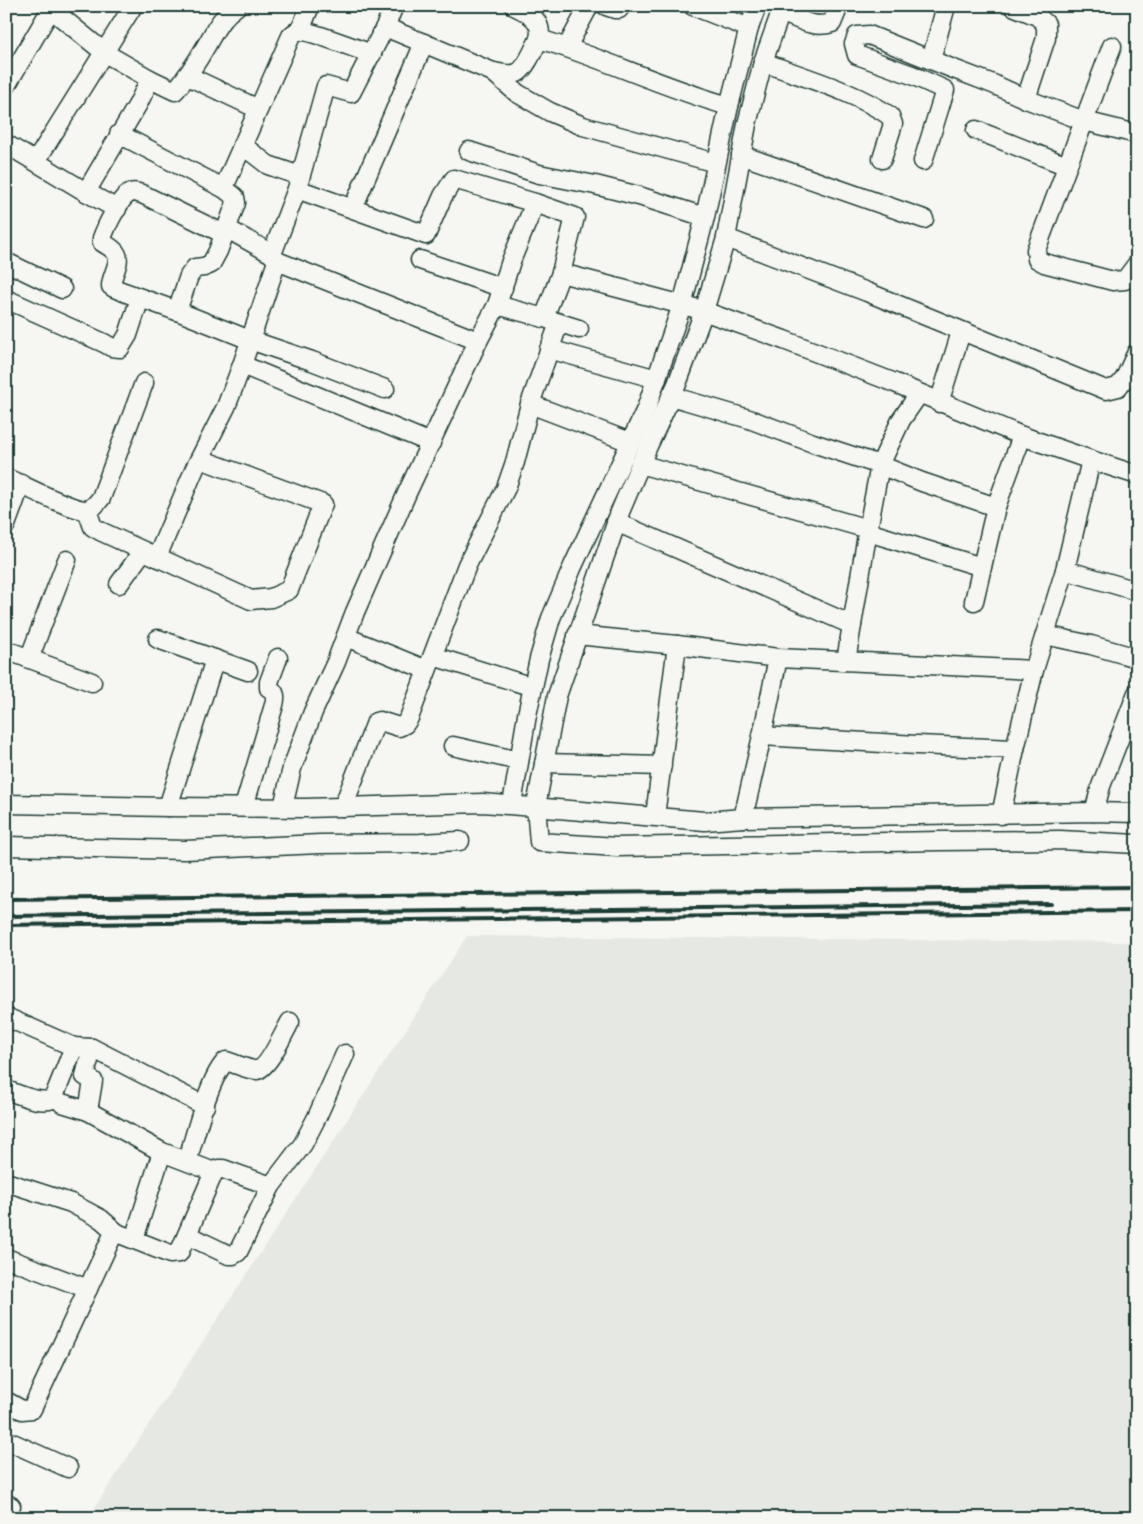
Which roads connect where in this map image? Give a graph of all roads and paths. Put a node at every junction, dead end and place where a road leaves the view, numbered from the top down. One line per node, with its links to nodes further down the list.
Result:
1 (133, 6): 23 (street)
2 (237, 6): 28 (street)
3 (310, 6): 18 (street)
4 (394, 6): 16 (street)
5 (514, 6): 19 (street)
6 (589, 6): 22 (street)
7 (606, 6): 8 (street)
8 (621, 6)
9 (693, 6): 17 (street)
10 (757, 6): 17 (street)
11 (839, 6): 15 (street)
12 (946, 6): 25 (street)
13 (1013, 6): 31 (street)
14 (50, 7): 23 (street); 30 (street)
15 (782, 9): 26 (street)
16 (385, 27): 20 (street); 24 (street)
17 (749, 28): 32 (street)
18 (300, 31): 24 (street); 33 (street)
19 (540, 39): 22 (street); 27 (street)
20 (424, 43): 27 (street); 51 (street)
21 (1112, 46): 34 (street)
22 (567, 47): 32 (street)
23 (105, 53): 29 (street); 43 (street)
24 (372, 54): 47 (street)
25 (931, 60): 31 (street); 44 (street)
26 (763, 62): 41 (street); 42 (street)
27 (493, 72): 45 (street)
28 (188, 76): 29 (street); 33 (street)
29 (150, 79): 36 (street)
30 (6, 86)
31 (1026, 99): 34 (street)
32 (729, 106): 45 (street)
33 (258, 109): 39 (street)
34 (1084, 121): 37 (street); 46 (street)
35 (976, 130): 46 (street)
36 (119, 134): 48 (street); 49 (street)
37 (1137, 134)
38 (6, 144): 43 (street)
39 (242, 145): 47 (street); 48 (street)
40 (469, 151): 53 (street)
41 (741, 156): 54 (street); 56 (street)
42 (882, 159)
43 (36, 161): 49 (street)
44 (923, 161)
45 (716, 163): 53 (street)
46 (1067, 166): 60 (street)
47 (299, 183): 51 (street); 57 (street)
48 (225, 189): 55 (street)
49 (86, 192): 52 (street)
50 (535, 203): 51 (street); 61 (street); 63 (street)
51 (353, 208)
52 (116, 209): 55 (street); 64 (street)
53 (705, 216): 66 (street)
54 (924, 219)
55 (225, 231): 57 (street); 67 (street)
56 (726, 238): 66 (street); 70 (street)
57 (275, 258): 71 (street); 72 (street)
58 (420, 260): 63 (street)
59 (6, 262): 62 (street)
60 (1137, 264)
61 (561, 272): 66 (street); 68 (street)
62 (62, 288)
63 (500, 296): 68 (street); 72 (street)
64 (140, 298): 65 (street); 67 (street)
65 (6, 299)
66 (693, 308): 76 (street); 79 (street); 80 (street)
67 (177, 311): 71 (street)
68 (551, 320): 69 (street); 73 (street)
69 (579, 328)
70 (961, 332): 74 (street); 81 (street)
71 (250, 340): 75 (street); 78 (street)
72 (478, 341): 85 (street)
73 (549, 350): 76 (street); 82 (street)
74 (1137, 352)
75 (242, 365): 85 (street); 86 (street)
76 (656, 379): 84 (street)
77 (144, 383): 93 (street)
78 (385, 390)
79 (919, 394): 81 (street); 89 (street)
80 (671, 396): 88 (street); 89 (street)
81 (939, 402): 83 (street)
82 (530, 404): 84 (street); 117 (street)
83 (1022, 436): 87 (street); 92 (street)
84 (630, 442): 121 (street)
85 (431, 443): 107 (street)
86 (200, 459): 97 (street); 97 (street)
87 (1090, 460): 90 (street); 100 (street)
88 (640, 464): 94 (street); 96 (street)
89 (880, 465): 92 (street); 96 (street)
90 (1137, 475)
91 (14, 481): 93 (street); 95 (street)
92 (996, 507): 99 (street)
93 (87, 510): 97 (street)
94 (616, 522): 104 (street); 105 (street)
95 (6, 524)
96 (868, 530): 99 (street); 104 (street)
97 (150, 554): 101 (street)
98 (68, 560): 114 (street)
99 (982, 567): 103 (street)
100 (1065, 570): 102 (street); 106 (street)
101 (119, 584)
102 (1137, 591)
103 (974, 600)
104 (852, 625): 116 (street)
105 (577, 635): 109 (street); 127 (street)
106 (1045, 635): 113 (street); 118 (street)
107 (346, 637): 117 (street); 135 (street)
108 (158, 639): 115 (street)
109 (677, 645): 112 (street); 128 (street)
110 (6, 650): 114 (street)
111 (278, 658): 133 (street)
112 (778, 658): 116 (street); 123 (street)
113 (1137, 658)
114 (29, 659): 120 (street)
115 (215, 660): 119 (street); 132 (street)
116 (846, 661): 118 (street)
117 (430, 663): 121 (street); 134 (street)
118 (1034, 670): 125 (street)
119 (248, 671)
120 (92, 682)
121 (533, 687): 126 (street)
122 (1137, 693): 136 (street)
123 (762, 736): 125 (street); 140 (street)
124 (453, 746): 126 (street)
125 (1014, 749): 138 (street)
126 (519, 761): 130 (street)
127 (544, 763): 128 (street); 131 (street)
128 (662, 766): 139 (street)
129 (6, 804): 132 (street)
130 (512, 804): 131 (street); 134 (street)
131 (536, 806): 139 (street); 142 (street)
132 (168, 807): 133 (street)
133 (244, 807): 135 (street)
134 (343, 807): 135 (street)
135 (283, 808)
136 (1094, 812): 137 (street); 138 (street)
137 (1137, 813)
138 (1002, 814): 140 (street)
139 (655, 816): 140 (street)
140 (743, 818)
141 (460, 841): 143 (street)
142 (1137, 844)
143 (6, 846)
144 (6, 1016): 146 (street)
145 (290, 1022): 151 (street)
146 (74, 1047): 147 (street); 149 (street)
147 (92, 1048): 151 (street); 152 (street)
148 (345, 1054): 157 (street)
149 (6, 1090)
150 (62, 1103): 152 (street)
151 (205, 1106): 154 (street)
152 (88, 1111): 153 (street)
153 (162, 1152): 154 (street); 159 (street)
154 (187, 1161): 155 (street)
155 (214, 1172): 157 (street); 158 (street)
156 (6, 1182): 159 (street)
157 (272, 1186): 158 (street)
158 (187, 1235): 159 (street)
159 (126, 1236): 161 (street)
160 (6, 1258): 161 (street)
161 (88, 1289): 162 (street)
162 (6, 1401)
163 (6, 1440): 164 (street)
164 (68, 1468)

